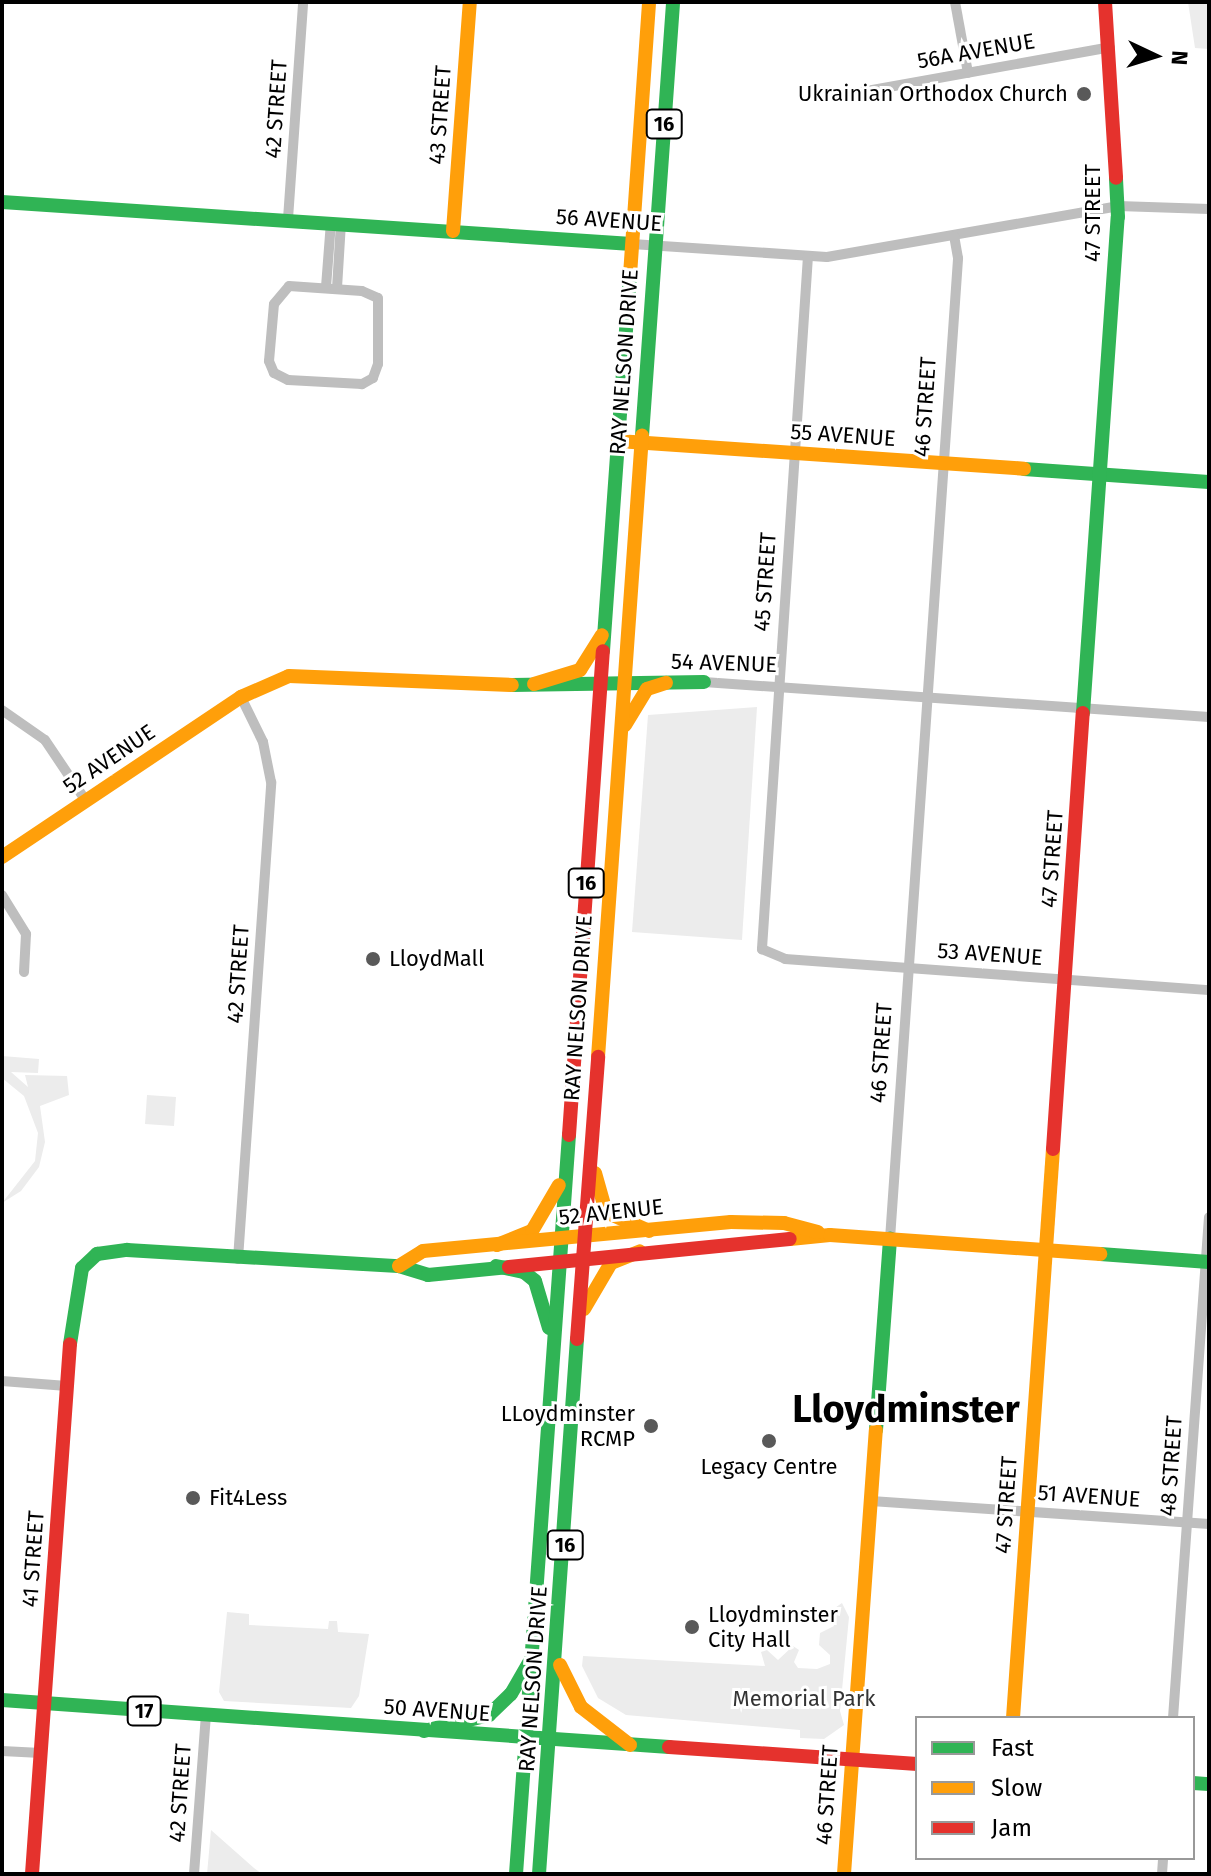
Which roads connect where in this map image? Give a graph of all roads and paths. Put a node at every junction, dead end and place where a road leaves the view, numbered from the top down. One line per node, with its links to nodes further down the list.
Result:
1 (303, 2): 13 (street, 42 STREET)
2 (470, 2): 15 (main road, 43 STREET)
3 (649, 2): 17 (main road, RAY NELSON DRIVE / 16)
4 (673, 2): 18 (main road, RAY NELSON DRIVE / 16)
5 (955, 2): 8 (street)
6 (1105, 2): 7 (main road, 47 STREET)
7 (1110, 47): 8 (street, 56A AVENUE); 11 (main road, 47 STREET)
8 (968, 73): 9 (street, 56A AVENUE)
9 (850, 94)
10 (2, 202): 13 (main road, 56 AVENUE)
11 (1118, 206): 12 (street, 56 AVENUE); 16 (street, 56 AVENUE); 25 (main road, 47 STREET)
12 (1209, 209)
13 (288, 219): 14 (main road, 56 AVENUE)
14 (336, 223): 15 (main road, 56 AVENUE); 20 (street)
15 (453, 231): 17 (main road, 56 AVENUE)
16 (954, 236): 19 (street, 56 AVENUE); 24 (street, 46 STREET)
17 (632, 244): 18 (street, 56 AVENUE); 21 (main road, RAY NELSON DRIVE / 16)
18 (655, 246): 19 (street, 56 AVENUE); 22 (main road, RAY NELSON DRIVE / 16)
19 (808, 256): 23 (street, 45 STREET)
20 (332, 288): 20 (street)
21 (618, 441): 22 (main road, 55 AVENUE); 27 (main road, RAY NELSON DRIVE / 16)
22 (640, 443): 23 (main road, 55 AVENUE); 29 (main road, RAY NELSON DRIVE / 16)
23 (794, 454): 24 (main road, 55 AVENUE); 33 (street, 45 STREET)
24 (944, 464): 25 (main road, 55 AVENUE); 35 (street, 46 STREET)
25 (1101, 474): 26 (main road, 55 AVENUE); 36 (main road, 47 STREET)
26 (1209, 482)
27 (605, 629): 31 (main road); 32 (main road, RAY NELSON DRIVE / 16)
28 (704, 682): 30 (main road, 54 AVENUE); 33 (street, 54 AVENUE)
29 (624, 683): 30 (main road, 54 AVENUE); 32 (main road, 54 AVENUE); 39 (main road, RAY NELSON DRIVE / 16)
30 (666, 683): 39 (main road)
31 (534, 684): 32 (main road, 54 AVENUE); 34 (main road, 54 AVENUE)
32 (602, 684): 49 (main road, RAY NELSON DRIVE / 16)
33 (777, 687): 35 (street, 54 AVENUE); 43 (street, 45 STREET)
34 (241, 697): 40 (main road, 52 AVENUE); 63 (street, 42 STREET)
35 (927, 697): 36 (street, 54 AVENUE); 44 (street, 46 STREET)
36 (1085, 708): 38 (street, 54 AVENUE); 46 (main road, 47 STREET)
37 (2, 710): 40 (street)
38 (1209, 717)
39 (621, 731): 50 (main road, RAY NELSON DRIVE / 16)
40 (86, 801): 41 (main road, 52 AVENUE)
41 (2, 857)
42 (2, 895): 45 (street)
43 (768, 955): 44 (street, 53 AVENUE)
44 (908, 968): 46 (street, 53 AVENUE); 57 (street, 46 STREET)
45 (24, 972)
46 (1066, 980): 47 (street, 53 AVENUE); 60 (main road, 47 STREET)
47 (1209, 990)
48 (562, 1056): 49 (main road)
49 (572, 1083): 51 (main road, RAY NELSON DRIVE / 16)
50 (591, 1142): 53 (main road); 55 (main road, RAY NELSON DRIVE / 16)
51 (568, 1155): 56 (main road, RAY NELSON DRIVE / 16); 58 (main road)
52 (1209, 1217): 65 (street, 48 STREET)
53 (649, 1231): 54 (main road, 52 AVENUE); 55 (main road, 52 AVENUE)
54 (830, 1235): 57 (main road, 52 AVENUE); 59 (main road, 52 AVENUE)
55 (584, 1237): 56 (main road, 52 AVENUE); 62 (main road, RAY NELSON DRIVE / 16)
56 (562, 1238): 58 (main road, 52 AVENUE); 64 (main road, RAY NELSON DRIVE / 16)
57 (890, 1239): 60 (main road, 52 AVENUE); 72 (main road, 46 STREET)
58 (497, 1245): 66 (main road, 52 AVENUE)
59 (640, 1251): 62 (main road, 52 AVENUE); 68 (main road)
60 (1047, 1251): 65 (main road, 52 AVENUE); 73 (main road, 47 STREET)
61 (97, 1254): 63 (main road, 52 AVENUE); 71 (main road, 41 STREET)
62 (582, 1257): 64 (main road, 52 AVENUE); 68 (main road, RAY NELSON DRIVE / 16)
63 (238, 1259): 66 (main road, 52 AVENUE)
64 (560, 1259): 67 (main road, 52 AVENUE); 69 (main road, RAY NELSON DRIVE / 16)
65 (1207, 1262): 74 (street, 48 STREET)
66 (399, 1266): 67 (main road, 52 AVENUE)
67 (496, 1266): 69 (main road)
68 (577, 1326): 77 (main road, RAY NELSON DRIVE / 16)
69 (553, 1354): 76 (main road, RAY NELSON DRIVE / 16)
70 (2, 1381): 71 (street)
71 (67, 1386): 79 (main road, 41 STREET)
72 (871, 1501): 73 (street, 51 AVENUE); 89 (main road, 46 STREET)
73 (1028, 1512): 74 (street, 51 AVENUE); 81 (main road, 47 STREET)
74 (1187, 1523): 75 (street, 51 AVENUE); 82 (street, 48 STREET)
75 (1209, 1524)
76 (533, 1657): 83 (main road); 84 (main road, RAY NELSON DRIVE / 16)
77 (557, 1658): 85 (main road, RAY NELSON DRIVE / 16); 86 (main road)
78 (2, 1700): 79 (main road, 50 AVENUE / 17)
79 (44, 1704): 80 (main road, 50 AVENUE / 17); 88 (main road, 41 STREET)
80 (206, 1715): 83 (main road, 50 AVENUE / 17); 92 (street, 42 STREET)
81 (1013, 1716)
82 (1173, 1716)
83 (424, 1731): 84 (main road, 50 AVENUE / 17)
84 (527, 1739): 85 (main road, 50 AVENUE); 93 (main road, RAY NELSON DRIVE / 16)
85 (551, 1741): 86 (main road, 50 AVENUE); 94 (main road, RAY NELSON DRIVE / 16)
86 (630, 1745): 89 (main road, 50 AVENUE)
87 (2, 1751): 88 (street)
88 (41, 1753): 91 (main road, 41 STREET)
89 (852, 1759): 90 (main road, 50 AVENUE); 95 (main road, 46 STREET)
90 (915, 1764)
91 (32, 1874)
92 (194, 1874)
93 (516, 1874)
94 (539, 1874)
95 (844, 1874)

